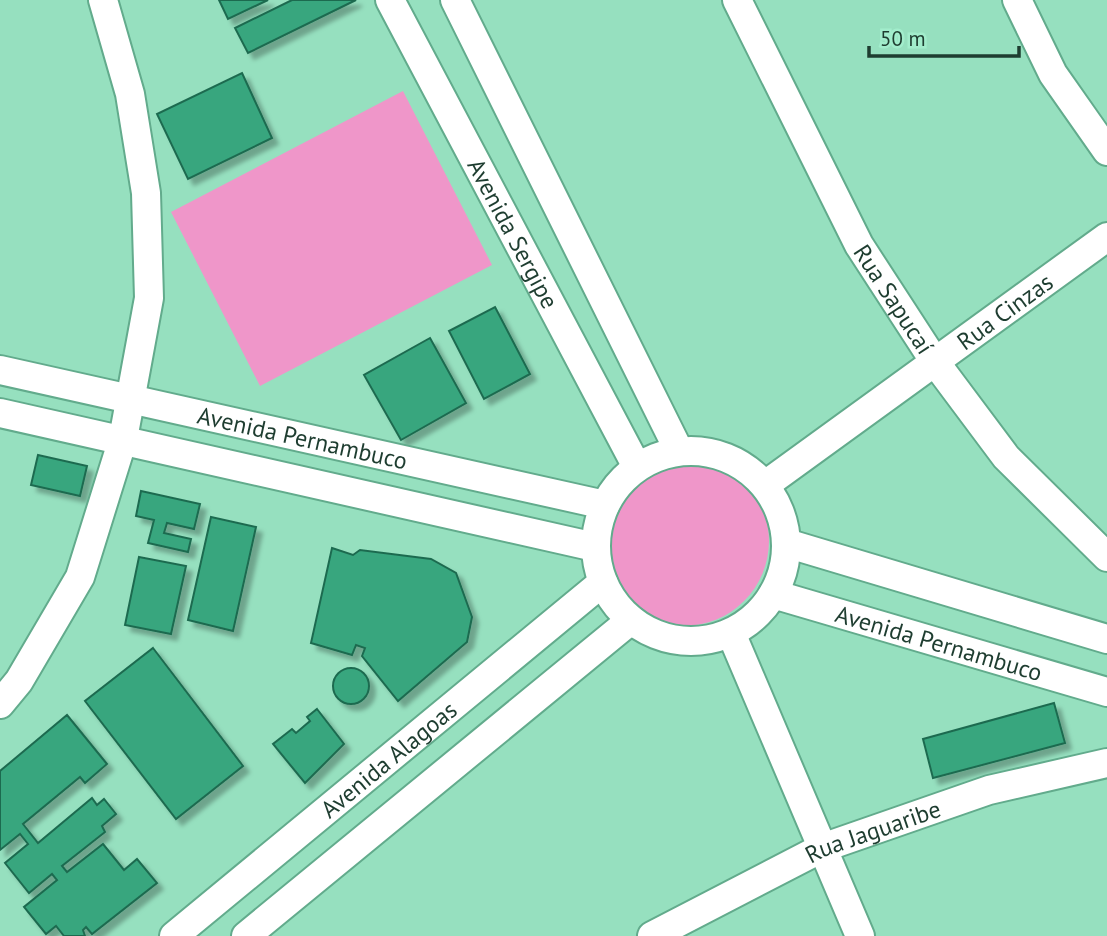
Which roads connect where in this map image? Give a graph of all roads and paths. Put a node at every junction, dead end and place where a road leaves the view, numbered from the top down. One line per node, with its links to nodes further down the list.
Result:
1 (103, 0): 10 (street)
2 (390, 0): 14 (street, Avenida Sergipe)
3 (455, 0): 13 (street, Avenida Sergipe)
4 (737, 0): 8 (street, Rua Sapucaí)
5 (1017, 0): 6 (street)
6 (1107, 151)
7 (1107, 237): 8 (street, Rua Cinzas)
8 (935, 362): 15 (street, Rua Cinzas); 19 (street, Rua Sapucaí)
9 (0, 370): 10 (street, Avenida Pernambuco)
10 (131, 400): 12 (street); 16 (street, Avenida Pernambuco)
11 (0, 413): 12 (street, Avenida Pernambuco)
12 (123, 439): 18 (street, Avenida Pernambuco); 26 (street)
13 (679, 451): 14 (street); 15 (street)
14 (637, 467): 16 (street)
15 (765, 485): 17 (street)
16 (605, 505): 18 (street)
17 (786, 543): 21 (street); 24 (street, Avenida Pernambuco)
18 (595, 547): 20 (street)
19 (1107, 557)
20 (603, 582): 22 (street); 29 (street, Avenida Alagoas)
21 (773, 594): 23 (street); 25 (street, Avenida Pernambuco)
22 (631, 620): 23 (street); 30 (street, Avenida Alagoas)
23 (730, 633): 28 (street)
24 (1107, 639)
25 (1107, 692)
26 (0, 704)
27 (1107, 763): 28 (street, Rua Jaguaribe)
28 (822, 848): 31 (street, Rua Jaguaribe); 32 (street)
29 (174, 936)
30 (246, 936)
31 (652, 936)
32 (860, 936)

